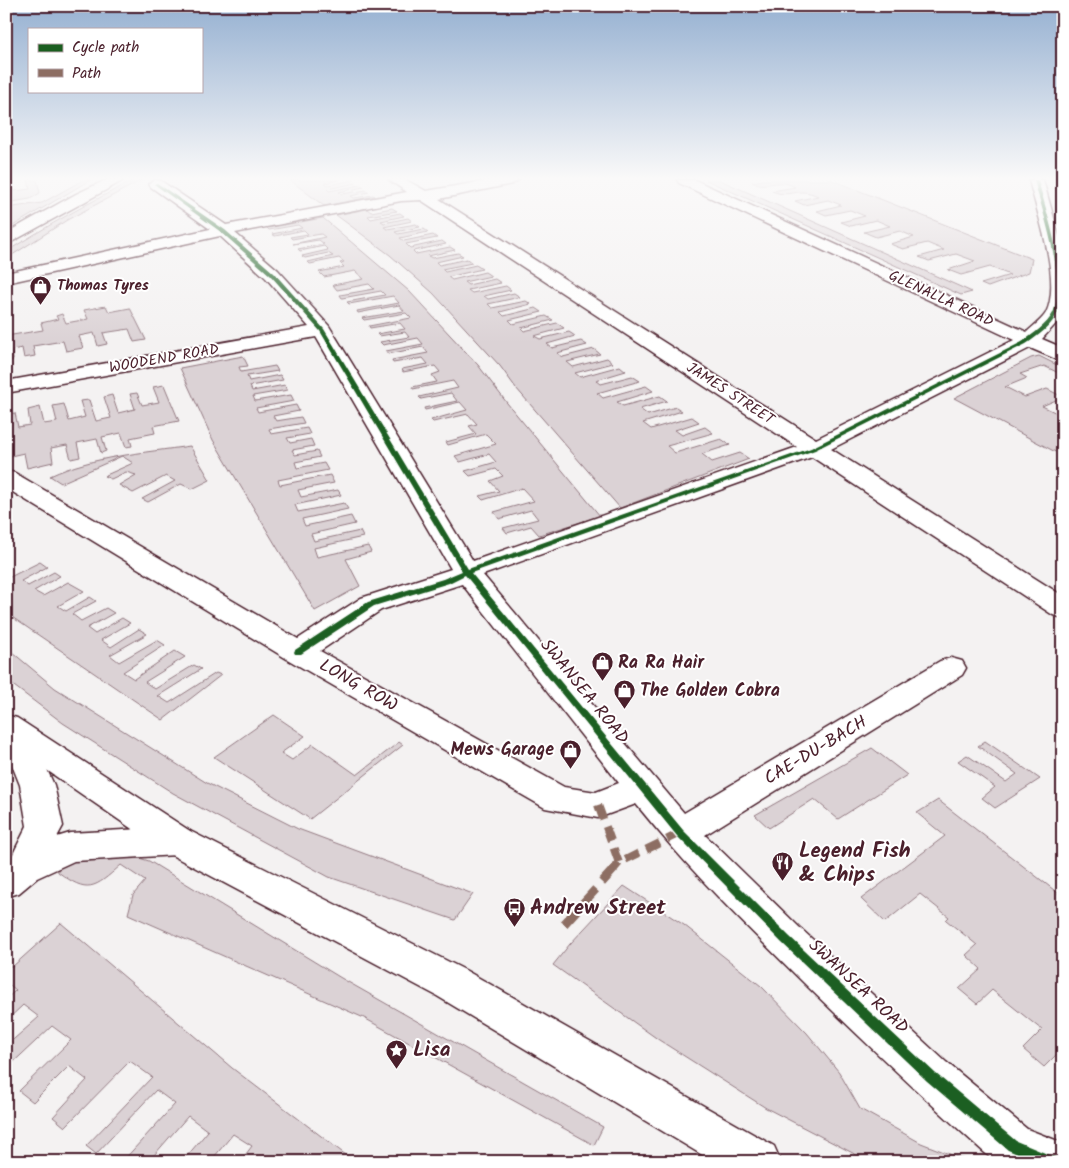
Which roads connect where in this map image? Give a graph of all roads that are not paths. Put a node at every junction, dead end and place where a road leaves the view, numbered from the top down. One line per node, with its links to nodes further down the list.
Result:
1 (209, 235): 6 (street)
2 (228, 235): 7 (street, SWANSEA ROAD)
3 (484, 235): 11 (street, JAMES STREET)
4 (802, 235): 8 (street, GLENALLA ROAD)
5 (1049, 235): 8 (street)
6 (6, 278)
7 (322, 330): 10 (street, WOODEND ROAD); 13 (street, SWANSEA ROAD)
8 (1029, 340): 9 (street, GLENALLA ROAD); 11 (street)
9 (1063, 356)
10 (6, 387)
11 (813, 449): 13 (street); 14 (street, JAMES STREET)
12 (6, 478): 15 (street, LONG ROW)
13 (466, 572): 15 (street); 18 (street, SWANSEA ROAD)
14 (1063, 609)
15 (298, 652): 18 (street, LONG ROW)
16 (951, 668): 19 (street, CAE-DU-BACH)
17 (11, 729): 20 (street); 21 (street)
18 (643, 787): 19 (street, SWANSEA ROAD)
19 (680, 833): 23 (street, SWANSEA ROAD)
20 (178, 841): 21 (street); 22 (street)
21 (15, 875)
22 (758, 1162)
23 (1053, 1162)

